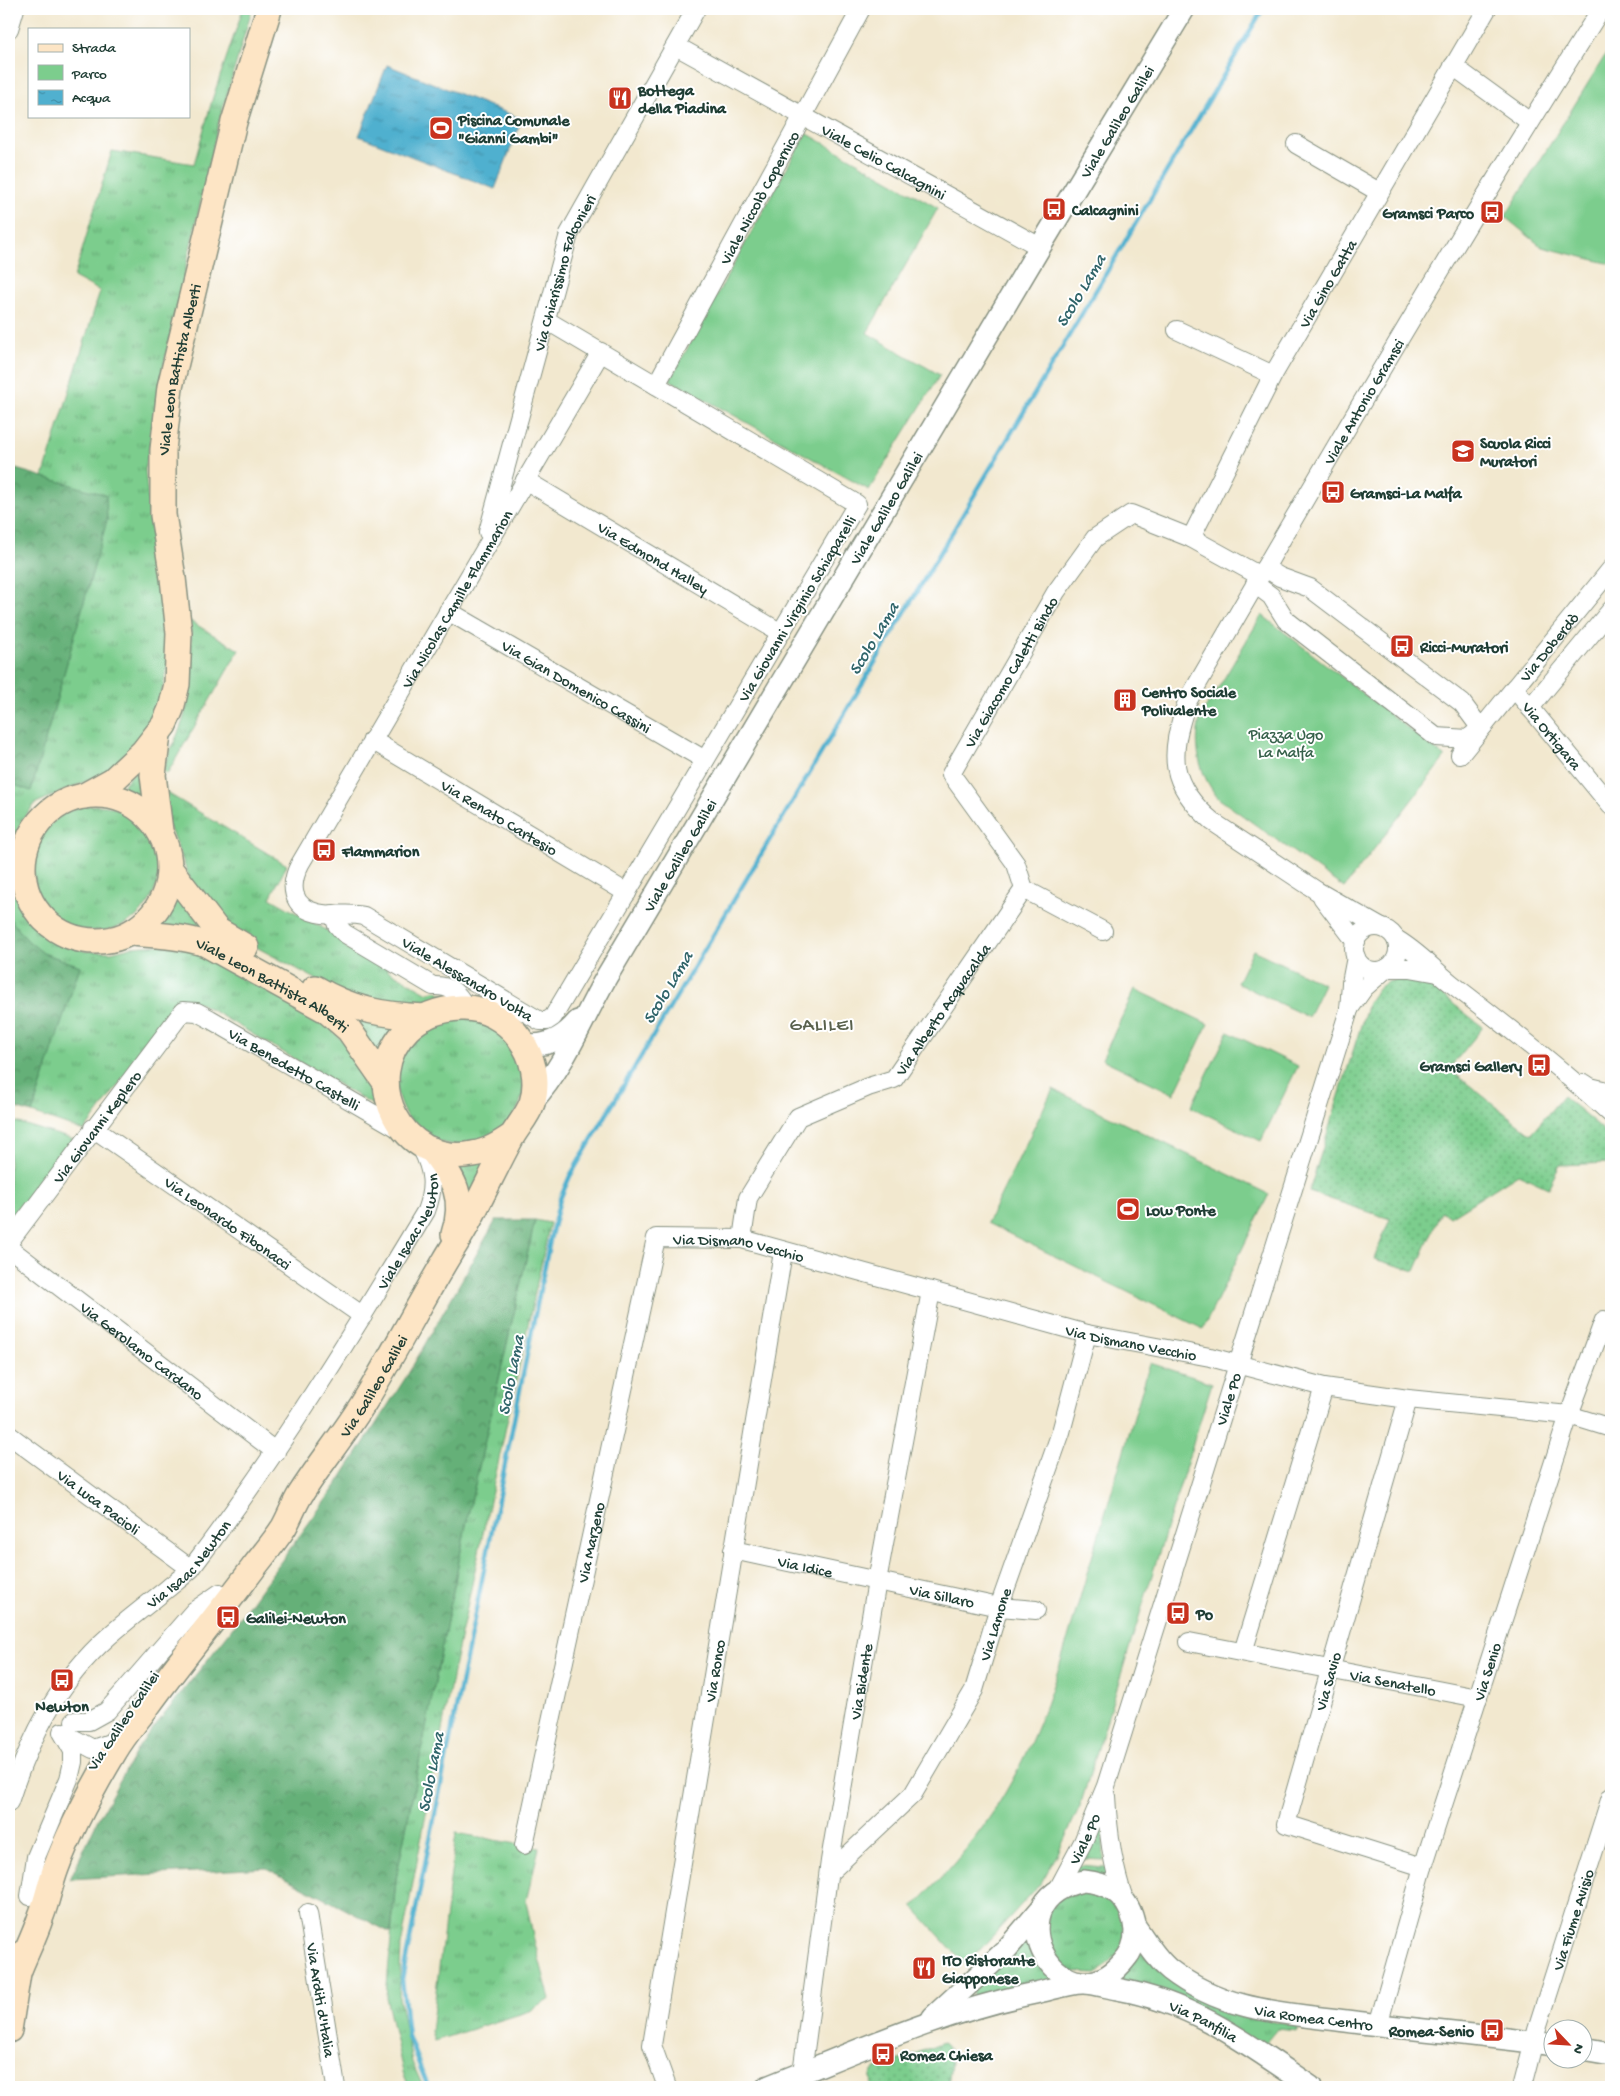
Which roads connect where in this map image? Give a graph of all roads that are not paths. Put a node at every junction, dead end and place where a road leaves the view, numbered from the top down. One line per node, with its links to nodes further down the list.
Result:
1 (15, 9): 8 (street)
2 (269, 9): 39 (main road, Viale Leon Battista Alberti)
3 (696, 9): 9 (street, Via Chiarissimo Falconieri)
4 (860, 9): 11 (street, Viale Niccolò Copernico)
5 (1184, 9): 15 (street, Viale Galileo Galilei)
6 (1487, 9): 10 (street, Via Gino Gatta)
7 (1601, 9): 12 (street, Viale Antonio Gramsci)
8 (9, 29)
9 (676, 46): 11 (street, Viale Celio Calcagnini); 16 (street, Via Chiarissimo Falconieri)
10 (1453, 66): 12 (street); 14 (street, Via Gino Gatta)
11 (802, 115): 15 (street, Viale Celio Calcagnini); 20 (street, Viale Niccolò Copernico)
12 (1530, 122): 27 (street, Viale Antonio Gramsci)
13 (1296, 144): 14 (street)
14 (1379, 192): 19 (street, Via Gino Gatta)
15 (1040, 247): 26 (street, Viale Galileo Galilei)
16 (546, 320): 18 (street, Via Giovanni Virginio Schiaparelli); 23 (street, Via Chiarissimo Falconieri)
17 (1177, 330): 19 (street)
18 (601, 352): 20 (street, Via Giovanni Virginio Schiaparelli); 21 (street, Via Nicolas Camille Flammarion)
19 (1273, 375): 22 (street, Via Gino Gatta)
20 (656, 385): 24 (street, Via Giovanni Virginio Schiaparelli)
21 (526, 480): 23 (street, Via Nicolas Camille Flammarion); 32 (street, Via Edmond Halley)
22 (1190, 538): 27 (street, Via Giacomo Caletti Bindo); 49 (street, Via Giacomo Caletti Bindo)
23 (481, 555): 31 (street, Via Nicolas Camille Flammarion)
24 (823, 562): 26 (street); 32 (street, Via Giovanni Virginio Schiaparelli)
25 (1611, 570): 33 (street, Via Doberdò)
26 (846, 574): 37 (street, Viale Galileo Galilei)
27 (1260, 576): 28 (street); 29 (street); 50 (street, Viale Antonio Gramsci)
28 (1297, 583): 29 (street); 34 (street)
29 (1279, 608): 40 (street)
30 (1611, 610): 35 (street)
31 (448, 611): 41 (street, Via Nicolas Camille Flammarion); 43 (street, Via Gian Domenico Cassini)
32 (781, 633): 36 (street, Via Giovanni Virginio Schiaparelli)
33 (1514, 688): 35 (street, Via Ortigara); 38 (street, Via Doberdò)
34 (1466, 708): 38 (street); 40 (street)
35 (1530, 708): 45 (street, Via Ortigara)
36 (735, 711): 37 (street); 43 (street, Via Giovanni Virginio Schiaparelli)
37 (756, 724): 62 (street, Viale Galileo Galilei)
38 (1485, 724): 40 (street); 42 (street)
39 (158, 734): 44 (main road, Viale Leon Battista Alberti); 46 (main road, Viale Leon Battista Alberti)
40 (1450, 738)
41 (372, 740): 47 (street, Via Nicolas Camille Flammarion); 51 (street, Via Renato Cartesio)
42 (1460, 755)
43 (705, 760): 51 (street, Via Giovanni Virginio Schiaparelli)
44 (84, 796): 46 (main road); 55 (main road)
45 (1611, 806)
46 (160, 831): 48 (main road)
47 (310, 846): 52 (street, Viale Alessandro Volta)
48 (170, 869): 55 (main road); 69 (main road, Viale Leon Battista Alberti)
49 (1024, 889): 54 (street); 81 (street, Via Alberto Acquacalda)
50 (1317, 890): 53 (street, Viale Antonio Gramsci); 57 (street, Viale Antonio Gramsci)
51 (626, 893): 58 (street, Viale Alessandro Volta)
52 (333, 914): 59 (street, Viale Alessandro Volta); 63 (street, Viale Alessandro Volta)
53 (1380, 927): 56 (street); 57 (street)
54 (1103, 930)
55 (131, 933): 73 (main road, Viale Leon Battista Alberti)
56 (1396, 939): 60 (street); 61 (street)
57 (1356, 949): 60 (street); 67 (street, Viale Po)
58 (584, 964): 62 (street); 64 (street, Viale Alessandro Volta)
59 (451, 968): 63 (street); 64 (street, Viale Alessandro Volta)
60 (1387, 968): 61 (street); 67 (street, Viale Po)
61 (1438, 973): 72 (street)
62 (607, 976): 65 (street, Viale Galileo Galilei)
63 (443, 985): 66 (street, Viale Alessandro Volta)
64 (488, 990): 70 (street)
65 (589, 1007): 71 (street); 75 (street)
66 (466, 1008): 69 (main road); 70 (main road)
67 (1348, 1010): 90 (street, Viale Po)
68 (183, 1011): 77 (street, Via Giovanni Keplero); 79 (street, Via Benedetto Castelli)
69 (424, 1017): 73 (main road)
70 (500, 1019): 71 (main road)
71 (524, 1044): 75 (main road)
72 (1557, 1065): 74 (street); 76 (street)
73 (386, 1083): 79 (main road)
74 (1611, 1092)
75 (532, 1102): 78 (main road)
76 (1611, 1114)
77 (93, 1128): 82 (street, Via Giovanni Keplero); 87 (street, Via Leonardo Fibonacci)
78 (512, 1136): 79 (main road); 85 (main road, Via Galileo Galilei)
79 (419, 1142): 85 (main road, Via Galileo Galilei); 87 (street, Viale Isaac Newton)
80 (656, 1238): 81 (street, Via Dismano Vecchio); 117 (street, Via Marzeno)
81 (742, 1239): 84 (street, Via Dismano Vecchio)
82 (9, 1242)
83 (9, 1248): 96 (street, Via Gerolamo Cardano)
84 (783, 1252): 86 (street, Via Dismano Vecchio); 98 (street, Via Ronco)
85 (445, 1260): 97 (main road, Via Galileo Galilei)
86 (931, 1291): 89 (street, Via Dismano Vecchio); 100 (street, Via Bidente)
87 (363, 1316): 96 (street, Via Isaac Newton)
88 (1604, 1320): 93 (street, Via Senio)
89 (1087, 1334): 90 (street, Via Dismano Vecchio); 102 (street, Via Lamone)
90 (1237, 1363): 91 (street, Via Dismano Vecchio); 113 (street, Viale Po)
91 (1324, 1387): 92 (street, Via Dismano Vecchio); 105 (street)
92 (1408, 1399): 93 (street, Via Dismano Vecchio); 106 (street, Via Savio)
93 (1569, 1415): 94 (street, Via Dismano Vecchio); 108 (street, Via Senio)
94 (1611, 1428)
95 (9, 1435): 99 (street, Via Luca Pacioli)
96 (276, 1452): 99 (street, Via Isaac Newton)
97 (293, 1507): 101 (main road, Via Galileo Galilei); 107 (main road, Via Galileo Galilei)
98 (733, 1550): 100 (street, Via Idice); 138 (street, Via Ronco)
99 (191, 1569): 109 (street, Via Isaac Newton)
100 (878, 1581): 102 (street, Via Sillaro); 119 (street, Via Bidente)
101 (220, 1592): 111 (street); 112 (main road, Via Galileo Galilei)
102 (999, 1607): 103 (street, Via Sillaro); 119 (street, Via Lamone)
103 (1036, 1610)
104 (1190, 1642): 105 (street, Via Senatello)
105 (1243, 1652): 106 (street, Via Senatello)
106 (1331, 1668): 108 (street, Via Senatello); 118 (street, Via Savio)
107 (161, 1686): 112 (street); 116 (main road, Via Galileo Galilei)
108 (1478, 1698): 118 (street, Via Senio)
109 (51, 1705): 110 (street, Via Isaac Newton); 111 (street)
110 (40, 1724): 111 (street); 115 (street, Via Isaac Newton)
111 (68, 1727): 112 (street); 121 (street)
112 (100, 1746): 116 (street); 121 (main road, Via Galileo Galilei)
113 (1106, 1786): 120 (street, Viale Po); 122 (street, Viale Po)
114 (1611, 1797): 128 (street, Via Fiume Avisio)
115 (9, 1802)
116 (74, 1823): 126 (main road, Via Galileo Galilei)
117 (524, 1845)
118 (1423, 1867): 130 (street, Via Senio)
119 (829, 1873): 136 (street, Via Bidente)
120 (1057, 1890): 122 (street); 123 (street)
121 (30, 1896): 126 (main road, Via Galileo Galilei)
122 (1124, 1899): 125 (street)
123 (1042, 1908): 127 (street); 129 (street)
124 (308, 1912): 137 (street, Via Arditi d'Italia)
125 (1135, 1926): 127 (street); 130 (street, Via Romea Centro)
126 (19, 1970): 131 (main road, Via Galileo Galilei)
127 (1083, 1983): 129 (street); 140 (street, Via Panfilia)
128 (1550, 2018)
129 (927, 2022): 136 (street)
130 (1378, 2025): 132 (street, Via Romea Centro)
131 (9, 2030)
132 (1542, 2044)
133 (1542, 2046): 141 (street, Via Fiume Avisio)
134 (1592, 2051): 135 (street)
135 (1611, 2054)
136 (802, 2080): 139 (street)
137 (336, 2087)
138 (667, 2087)
139 (767, 2087)
140 (1312, 2087)
141 (1522, 2087)

